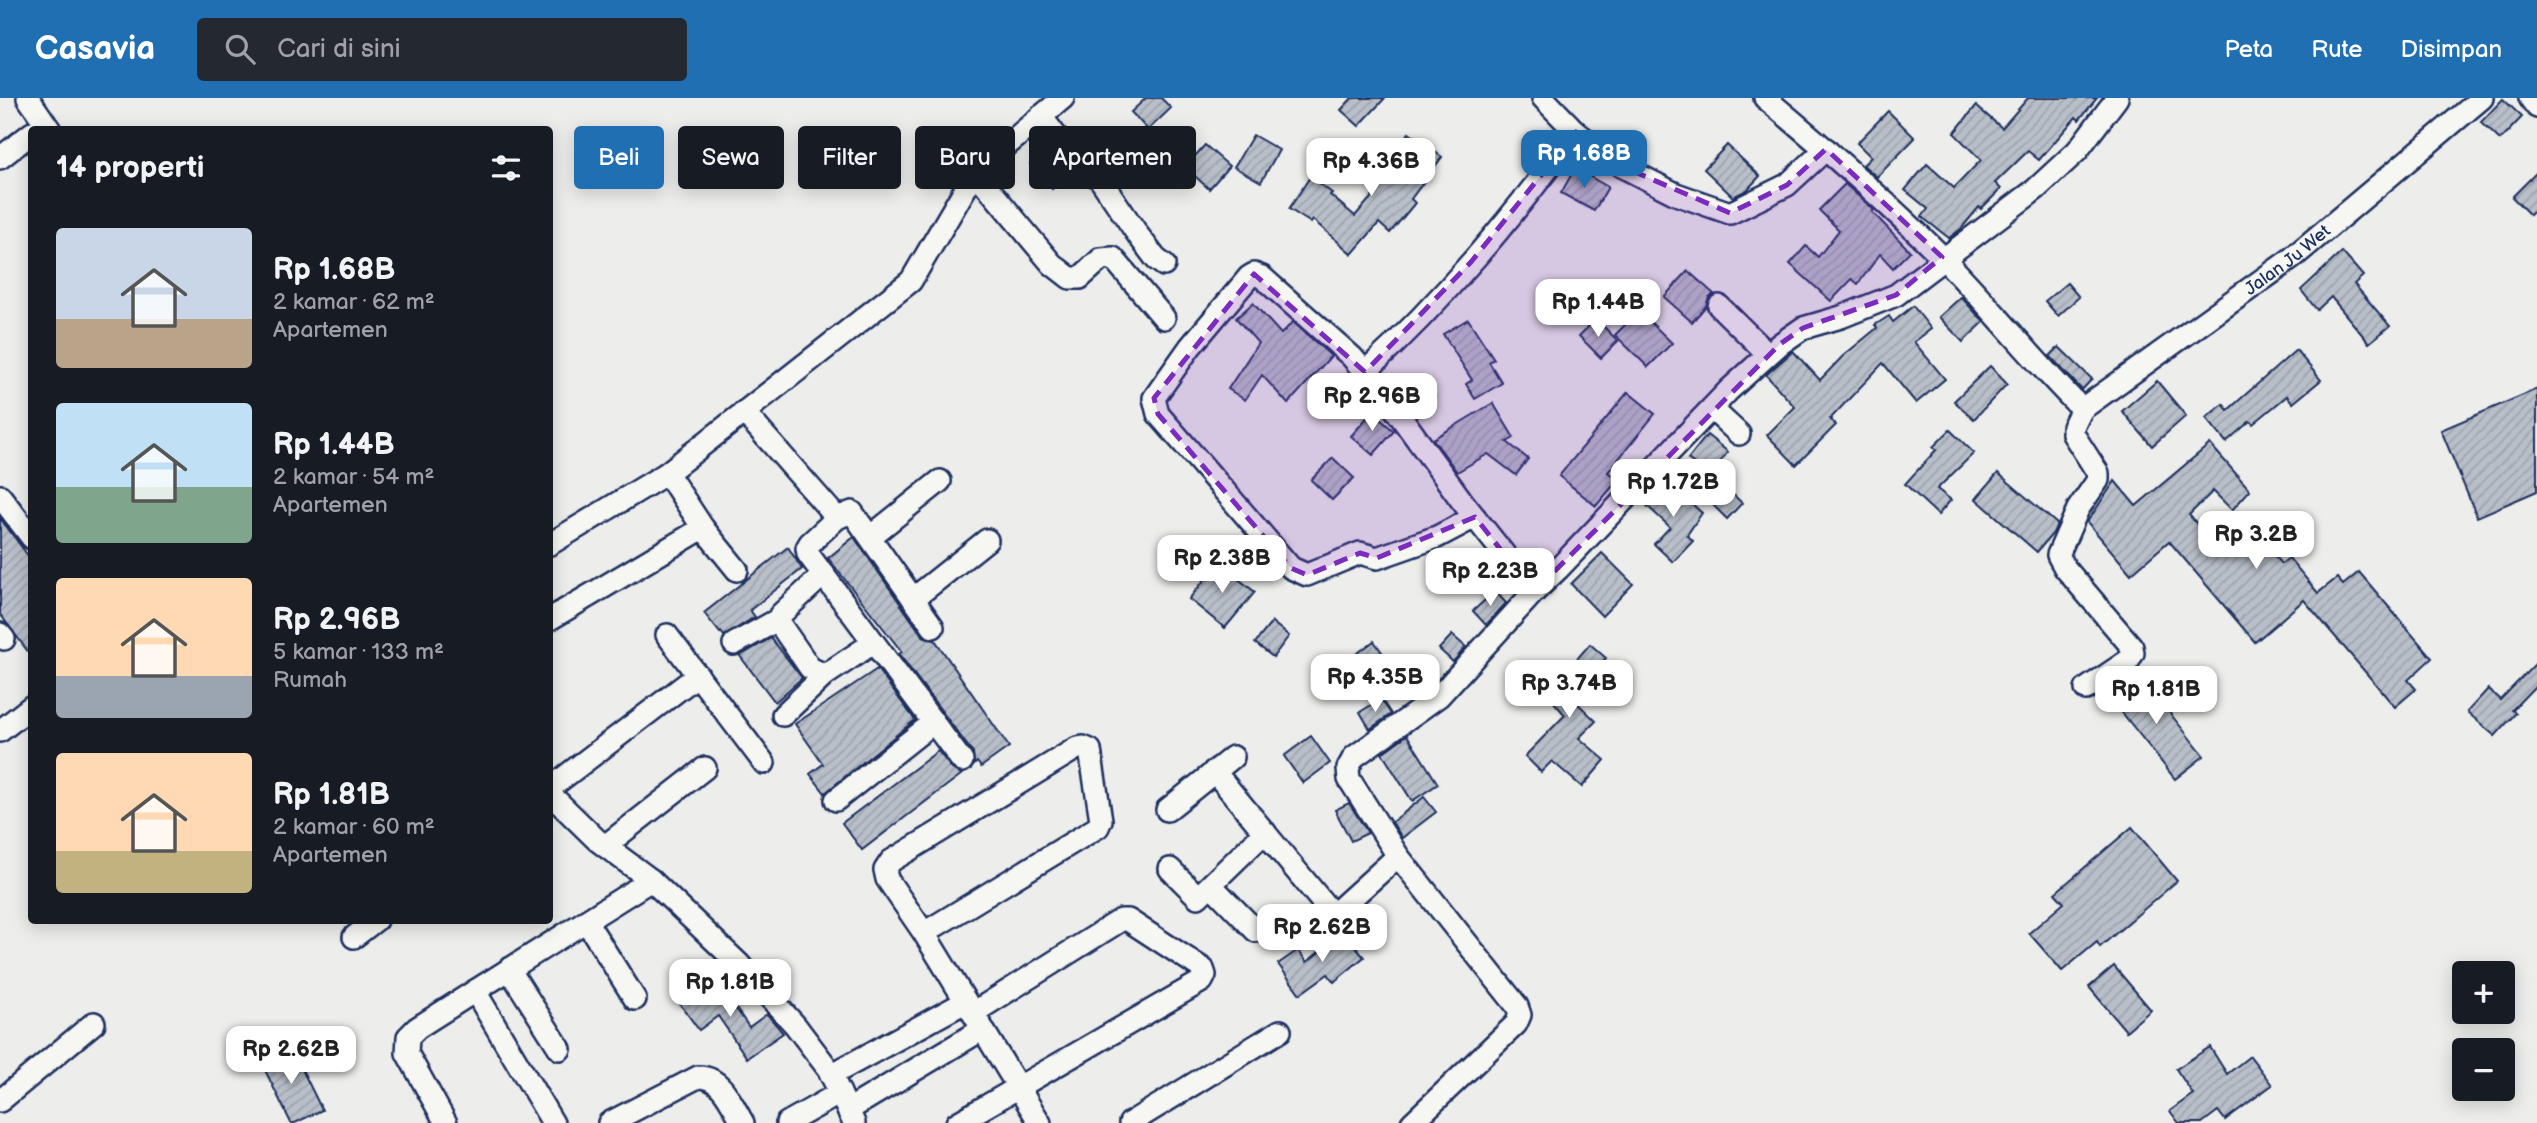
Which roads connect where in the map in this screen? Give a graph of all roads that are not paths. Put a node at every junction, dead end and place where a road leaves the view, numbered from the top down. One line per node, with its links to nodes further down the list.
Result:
1 (28, 98): 10 (street)
2 (1063, 98): 9 (street)
3 (1543, 98): 11 (street)
4 (1765, 98): 14 (street)
5 (2118, 98): 18 (street)
6 (2482, 98): 25 (street, Jalan Ju Wet)
7 (2530, 98): 8 (street)
8 (2537, 107)
9 (1041, 116): 13 (street); 19 (street)
10 (40, 126)
11 (1576, 132): 14 (street); 23 (street)
12 (28, 138): 15 (street)
13 (1015, 138)
14 (1826, 149): 18 (street)
15 (0, 158)
16 (965, 189): 26 (street)
17 (989, 189): 21 (street)
18 (1942, 257): 22 (street); 25 (street)
19 (1164, 265)
20 (1719, 306): 22 (street)
21 (1164, 318)
22 (1768, 354): 24 (street)
23 (1365, 372): 31 (street); 31 (street)
24 (1712, 409): 27 (street); 40 (street)
25 (2082, 409): 50 (street)
26 (744, 412): 28 (street); 32 (street)
27 (1739, 434)
28 (667, 473): 33 (street); 37 (street)
29 (940, 481): 35 (street)
30 (0, 496): 34 (street)
31 (1475, 517): 40 (street)
32 (838, 518): 35 (street); 39 (street)
33 (704, 528): 38 (street); 42 (street)
34 (28, 533)
35 (870, 537): 41 (street)
36 (988, 540): 41 (street)
37 (553, 542)
38 (737, 570)
39 (824, 574): 43 (street); 46 (street)
40 (1534, 592): 66 (street)
41 (913, 599): 44 (street)
42 (553, 617)
43 (779, 619): 47 (street); 49 (street)
44 (933, 627)
45 (667, 635): 48 (street)
46 (873, 643): 49 (street); 53 (street)
47 (734, 645)
48 (698, 675): 57 (street); 60 (street)
49 (825, 675): 52 (street)
50 (2086, 689)
51 (28, 709): 54 (street)
52 (783, 715)
53 (934, 722): 56 (street); 62 (street)
54 (0, 731)
55 (1233, 757): 59 (street)
56 (962, 761)
57 (764, 763)
58 (705, 768): 65 (street)
59 (1214, 771): 63 (street); 64 (street)
60 (553, 791)
61 (553, 796): 65 (street)
62 (836, 800)
63 (1167, 810)
64 (1265, 832): 66 (street); 69 (street)
65 (605, 846): 68 (street)
66 (1398, 856): 93 (street)
67 (1170, 869): 69 (street)
68 (651, 880): 70 (street); 83 (street)
69 (1211, 885): 72 (street)
70 (586, 920): 75 (street); 77 (street)
71 (371, 924): 74 (street)
72 (1256, 931)
73 (924, 933): 73 (street); 78 (street)
74 (354, 937)
75 (509, 969): 76 (street); 81 (street)
76 (475, 991): 85 (street); 86 (street)
77 (635, 999)
78 (974, 1015): 82 (street); 82 (street); 83 (street); 83 (street)
79 (94, 1023): 84 (street)
80 (1280, 1031): 92 (street)
81 (560, 1049)
82 (1018, 1087): 90 (street); 91 (street)
83 (843, 1100): 89 (street)
84 (0, 1101)
85 (446, 1123)
86 (553, 1123)
87 (609, 1123): 88 (street)
88 (743, 1123)
89 (787, 1123)
90 (957, 1123)
91 (1040, 1123)
92 (1130, 1123)
93 (1412, 1123)

